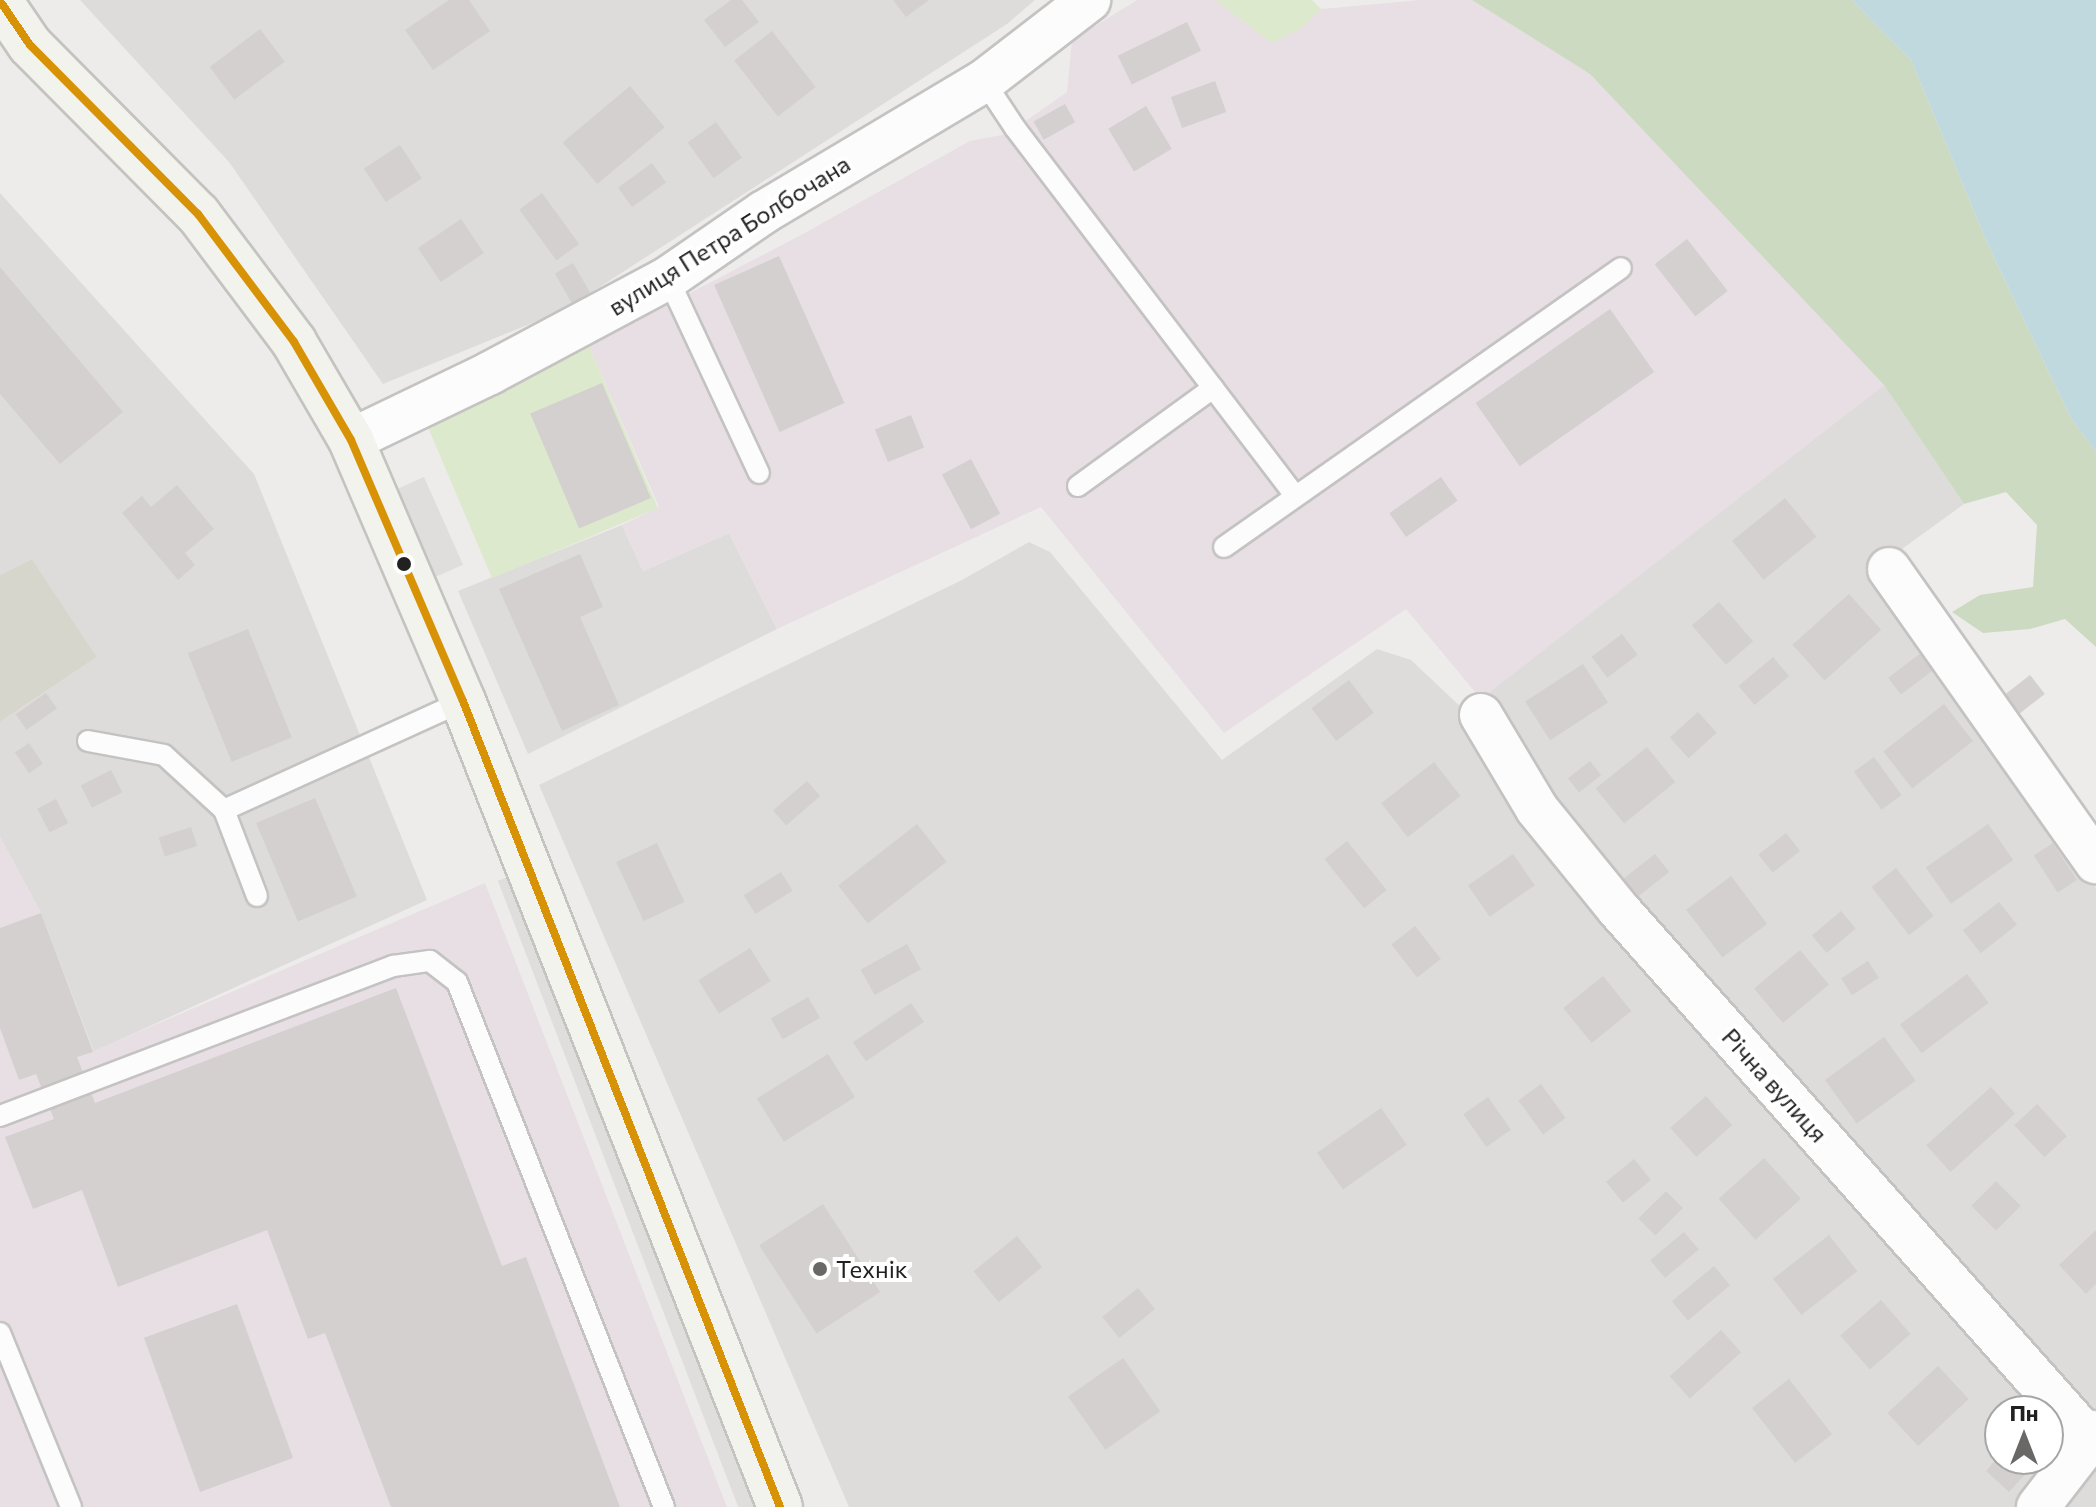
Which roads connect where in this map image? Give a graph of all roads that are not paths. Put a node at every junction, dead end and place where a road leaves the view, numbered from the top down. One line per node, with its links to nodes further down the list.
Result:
1 (1089, 0): 4 (street, вулиця Петра Болбочана)
2 (0, 1): 3 (street)
3 (15, 49): 8 (street)
4 (984, 81): 6 (street, вулиця Петра Болбочана); 7 (lane)
5 (1621, 268): 11 (lane)
6 (668, 278): 8 (street, вулиця Петра Болбочана); 9 (lane)
7 (1213, 388): 10 (lane); 11 (lane)
8 (351, 440): 14 (street)
9 (759, 473)
10 (1078, 486)
11 (1295, 495): 12 (lane)
12 (1224, 547)
13 (1889, 569): 18 (street)
14 (463, 701): 17 (lane); 25 (street)
15 (1481, 715): 22 (street, Річна вулиця)
16 (88, 741): 17 (lane)
17 (224, 810): 19 (lane)
18 (2096, 862)
19 (257, 896)
20 (0, 1116): 24 (lane)
21 (0, 1333): 23 (lane)
22 (2093, 1436): 26 (street, Річна вулиця)
23 (71, 1507)
24 (664, 1507)
25 (780, 1507)
26 (2038, 1507)

